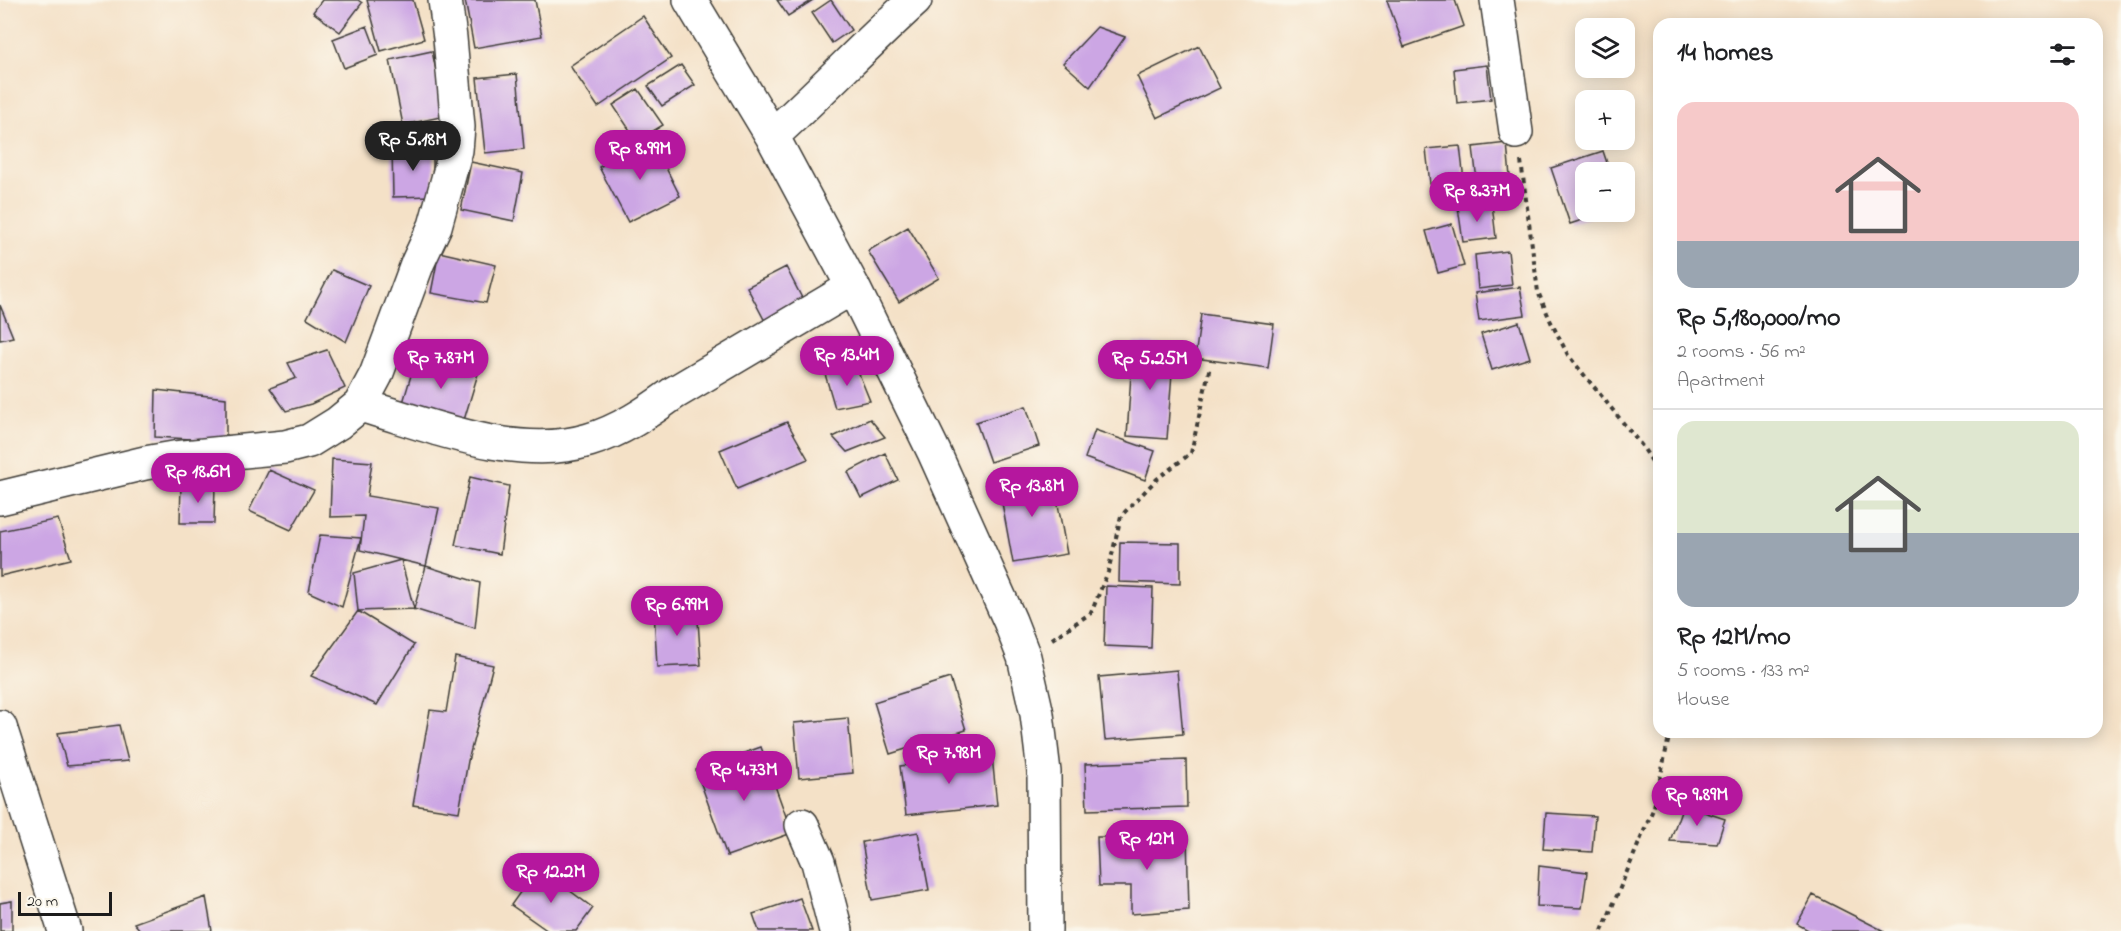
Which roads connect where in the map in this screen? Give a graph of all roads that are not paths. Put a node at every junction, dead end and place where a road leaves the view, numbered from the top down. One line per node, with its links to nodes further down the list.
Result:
1 (445, 0): 8 (street)
2 (690, 0): 6 (street)
3 (915, 0): 6 (street)
4 (1497, 0): 5 (street)
5 (1516, 132)
6 (772, 136): 7 (street)
7 (853, 287): 8 (street); 14 (street)
8 (360, 405): 9 (street)
9 (0, 498)
10 (0, 727): 12 (street)
11 (802, 825): 13 (street)
12 (65, 931)
13 (836, 931)
14 (1045, 931)

